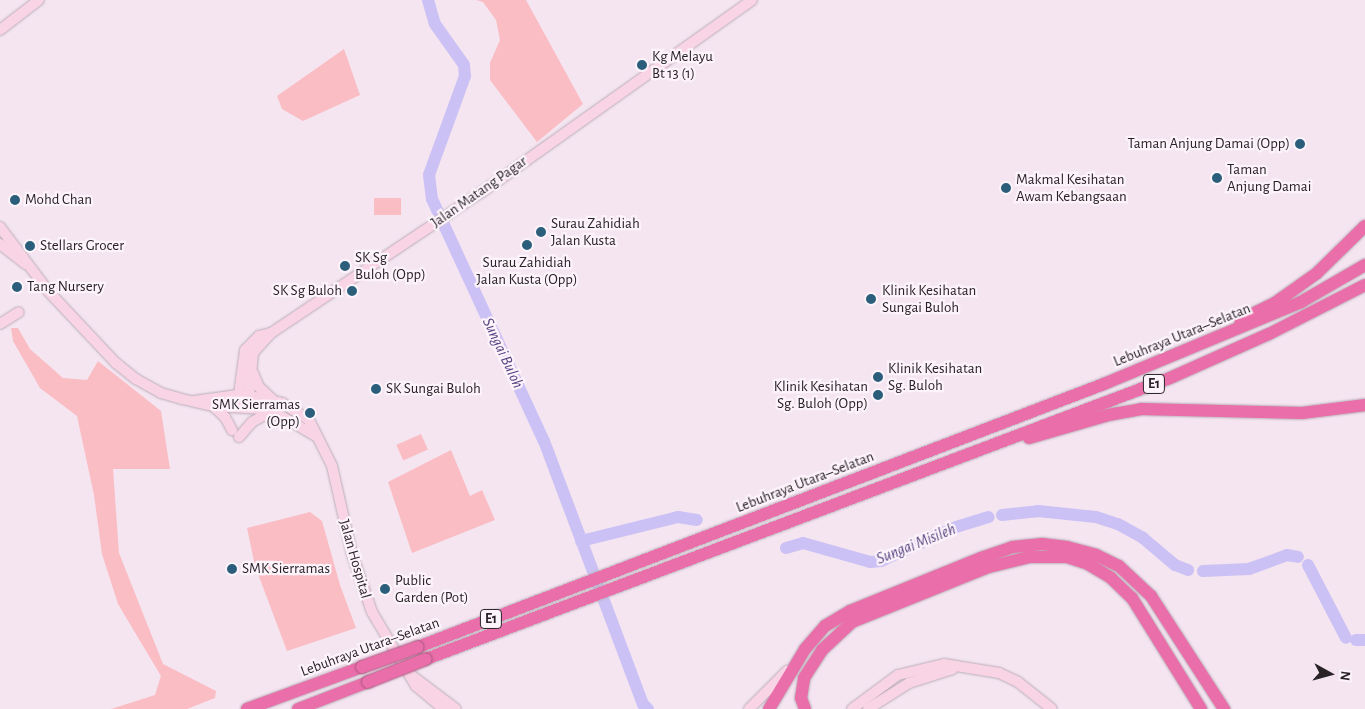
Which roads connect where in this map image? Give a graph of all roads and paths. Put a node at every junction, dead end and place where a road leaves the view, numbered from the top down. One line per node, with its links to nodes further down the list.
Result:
1 (39, 0): 3 (main road)
2 (752, 0): 12 (main road, Jalan Matang Pagar)
3 (0, 30)
4 (1365, 226): 13 (highway)
5 (0, 227): 8 (main road, Jalan Hospital)
6 (0, 244): 8 (main road, Jalan Hospital)
7 (1365, 265): 13 (highway, Lebuhraya Utara–Selatan / E1)
8 (29, 266): 18 (main road, Jalan Hospital)
9 (1365, 285): 24 (highway, Lebuhraya Utara–Selatan / E1)
10 (19, 312): 11 (main road)
11 (0, 324)
12 (270, 333): 14 (main road, Jalan Matang Pagar); 15 (main road)
13 (1200, 344): 30 (highway, Lebuhraya Utara–Selatan / E1, bridge)
14 (251, 360): 16 (main road); 17 (main road)
15 (238, 395): 16 (main road, Jalan Hospital); 18 (main road, Jalan Hospital); 21 (main road)
16 (250, 396): 17 (main road, Jalan Hospital); 21 (main road)
17 (274, 400): 23 (main road, Jalan Hospital)
18 (194, 401): 20 (main road, Jalan Hospital)
19 (1365, 405): 24 (highway)
20 (213, 406): 21 (main road, Jalan Hospital); 22 (main road)
21 (243, 408): 22 (main road, Jalan Hospital)
22 (278, 414): 23 (main road, Jalan Hospital)
23 (316, 436): 29 (main road, Jalan Hospital)
24 (935, 466): 31 (highway, Lebuhraya Utara–Selatan / E1, bridge)
25 (1185, 648): 26 (highway); 27 (highway); 41 (highway)
26 (1169, 658): 36 (highway); 40 (highway)
27 (797, 659): 34 (main road); 35 (highway)
28 (962, 666): 37 (main road); 38 (main road); 39 (main road)
29 (412, 675): 32 (main road, Jalan Hospital); 33 (main road, Jalan Hospital)
30 (247, 709)
31 (298, 709)
32 (443, 709)
33 (456, 709)
34 (749, 709)
35 (769, 709)
36 (805, 709)
37 (852, 709)
38 (868, 709)
39 (1052, 709)
40 (1201, 709)
41 (1224, 709)

